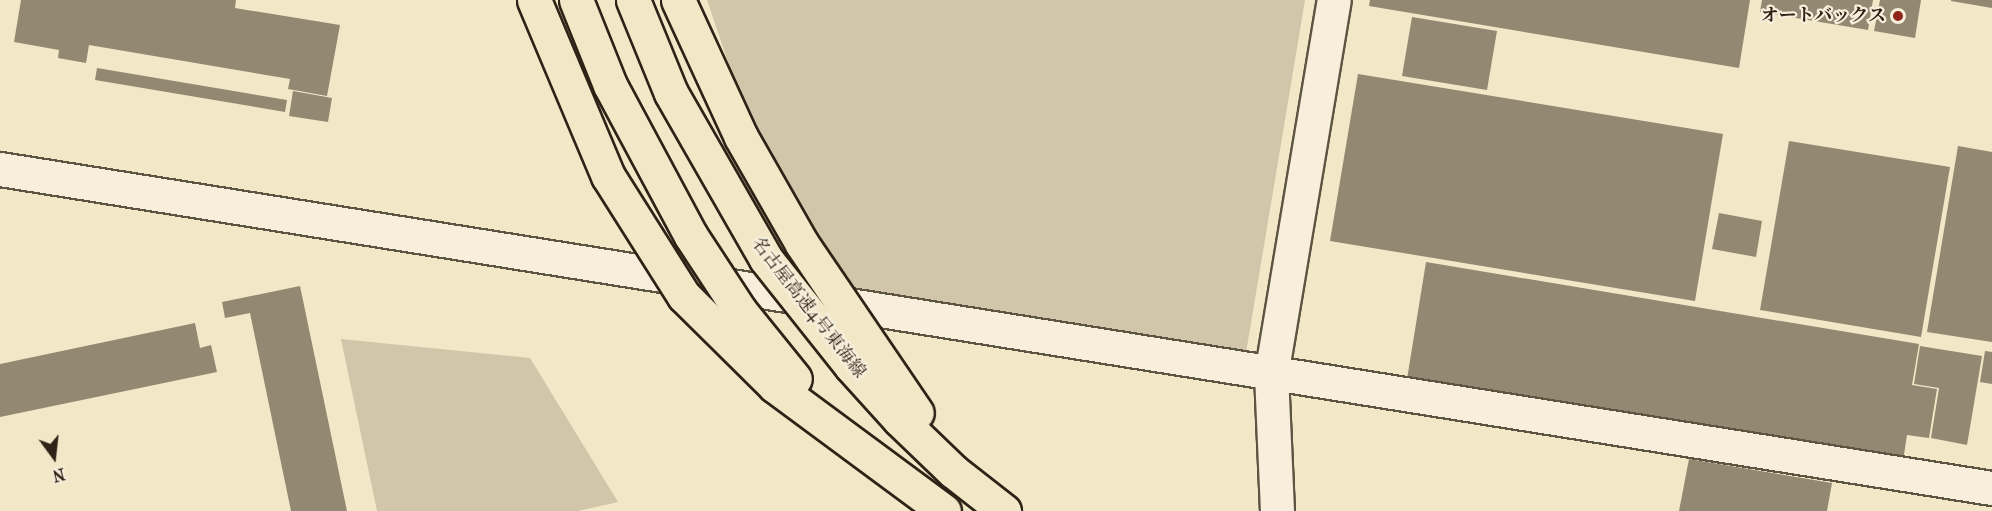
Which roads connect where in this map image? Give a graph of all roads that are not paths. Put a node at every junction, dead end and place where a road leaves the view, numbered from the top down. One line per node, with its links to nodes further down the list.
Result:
1 (534, 0): 10 (highway, bridge)
2 (576, 0): 9 (highway, bridge)
3 (633, 0): 11 (highway, 名古屋高速4号東海線, bridge)
4 (678, 0): 11 (highway, bridge)
5 (1334, 0): 7 (street)
6 (0, 170): 7 (street)
7 (1271, 375): 8 (street); 12 (street)
8 (1992, 488)
9 (932, 511)
10 (944, 511)
11 (1002, 511)
12 (1277, 511)

